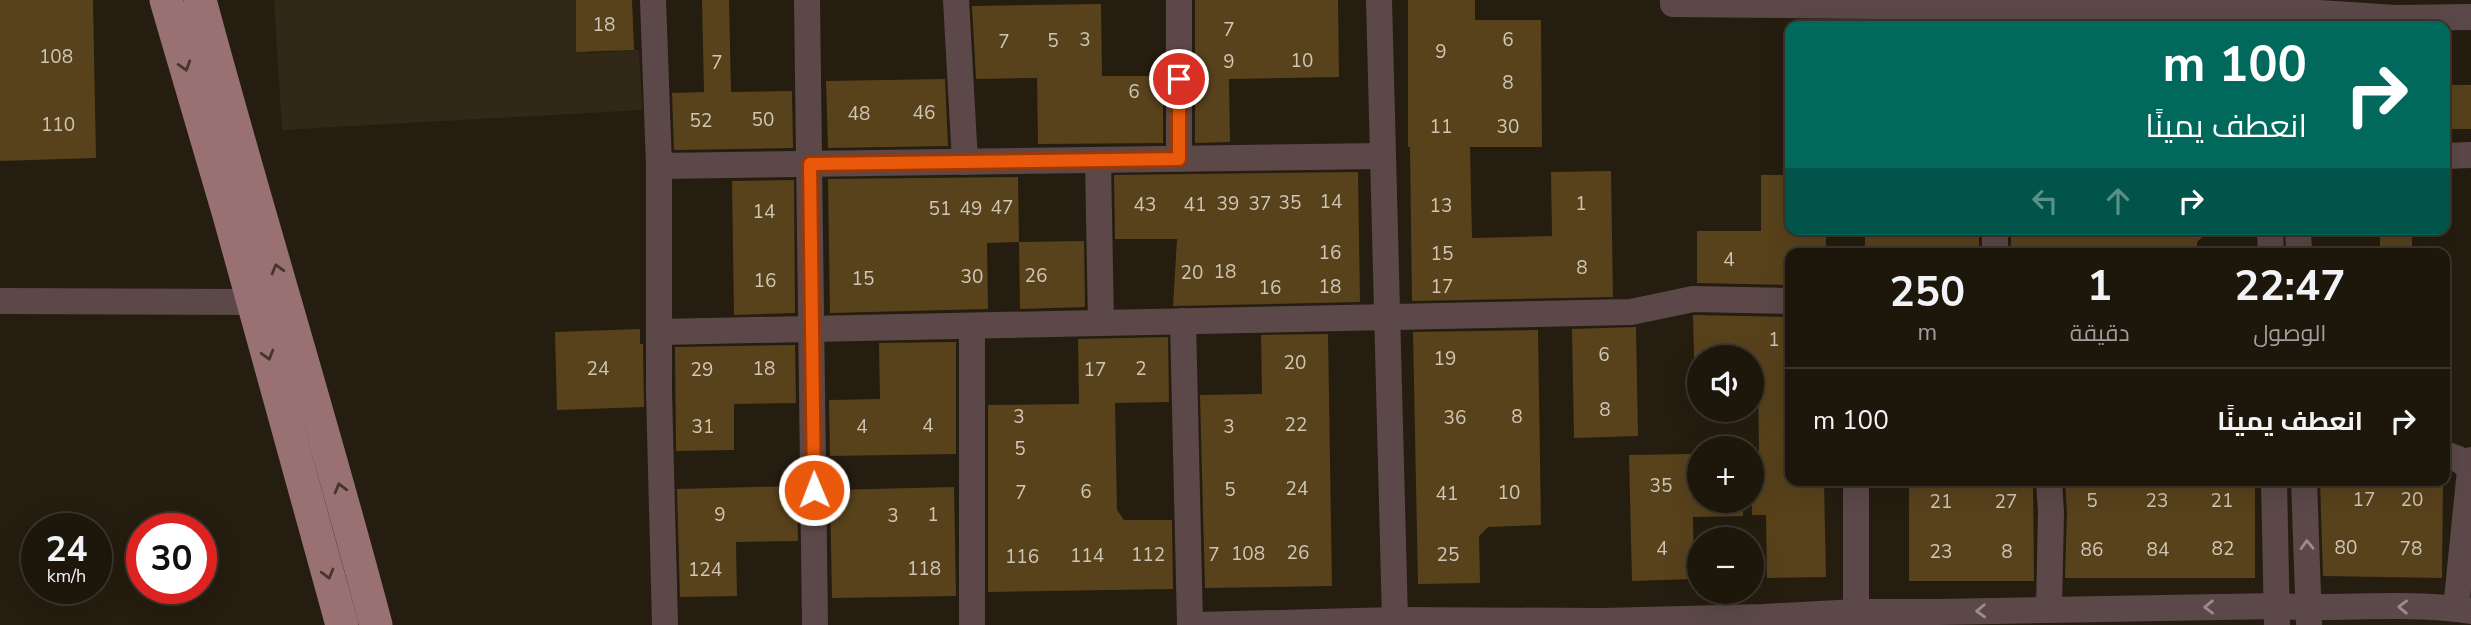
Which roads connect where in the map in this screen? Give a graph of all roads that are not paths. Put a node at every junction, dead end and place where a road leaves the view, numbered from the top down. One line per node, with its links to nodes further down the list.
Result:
1 (166, 0): 24 (main road, one-way to 24)
2 (200, 0): 45 (main road, one-way to 2)
3 (653, 0): 21 (street)
4 (807, 0): 20 (street)
5 (956, 0): 19 (street)
6 (1179, 0): 17 (street)
7 (1379, 0): 15 (street)
8 (1673, 0): 12 (street)
9 (2272, 12): 10 (street); 12 (street)
10 (2299, 13): 11 (street)
11 (2396, 15): 13 (street)
12 (1979, 17)
13 (2471, 17)
14 (2471, 155): 16 (street)
15 (1381, 156): 17 (street); 25 (street)
16 (2450, 156)
17 (1179, 159): 18 (street)
18 (1098, 160): 19 (street); 27 (street)
19 (965, 162): 20 (street)
20 (810, 164): 21 (street); 29 (street)
21 (659, 166): 30 (street)
22 (0, 301): 24 (street)
23 (1785, 301): 25 (street)
24 (253, 302): 44 (main road, one-way to 44)
25 (1386, 317): 26 (street); 43 (street)
26 (1183, 321): 27 (street); 49 (street)
27 (1101, 323): 28 (street)
28 (972, 326): 29 (street); 48 (street)
29 (812, 328): 30 (street); 47 (street)
30 (660, 332): 46 (street)
31 (2450, 456): 32 (street)
32 (2471, 466): 38 (street)
33 (1856, 486): 39 (street)
34 (2049, 486): 37 (street)
35 (2274, 486): 40 (street)
36 (2304, 486): 41 (street, one-way to 36)
37 (2049, 609): 40 (street, one-way to 37); 42 (street, one-way to 42)
38 (2463, 610): 41 (street, one-way to 41)
39 (1856, 612): 42 (street); 43 (street)
40 (2277, 615): 41 (street)
41 (2309, 616)
42 (1938, 619)
43 (1395, 620): 51 (street)
44 (342, 625)
45 (376, 625)
46 (665, 625)
47 (815, 625)
48 (972, 625)
49 (1190, 625)
50 (1198, 625): 51 (street)
51 (1273, 625)

